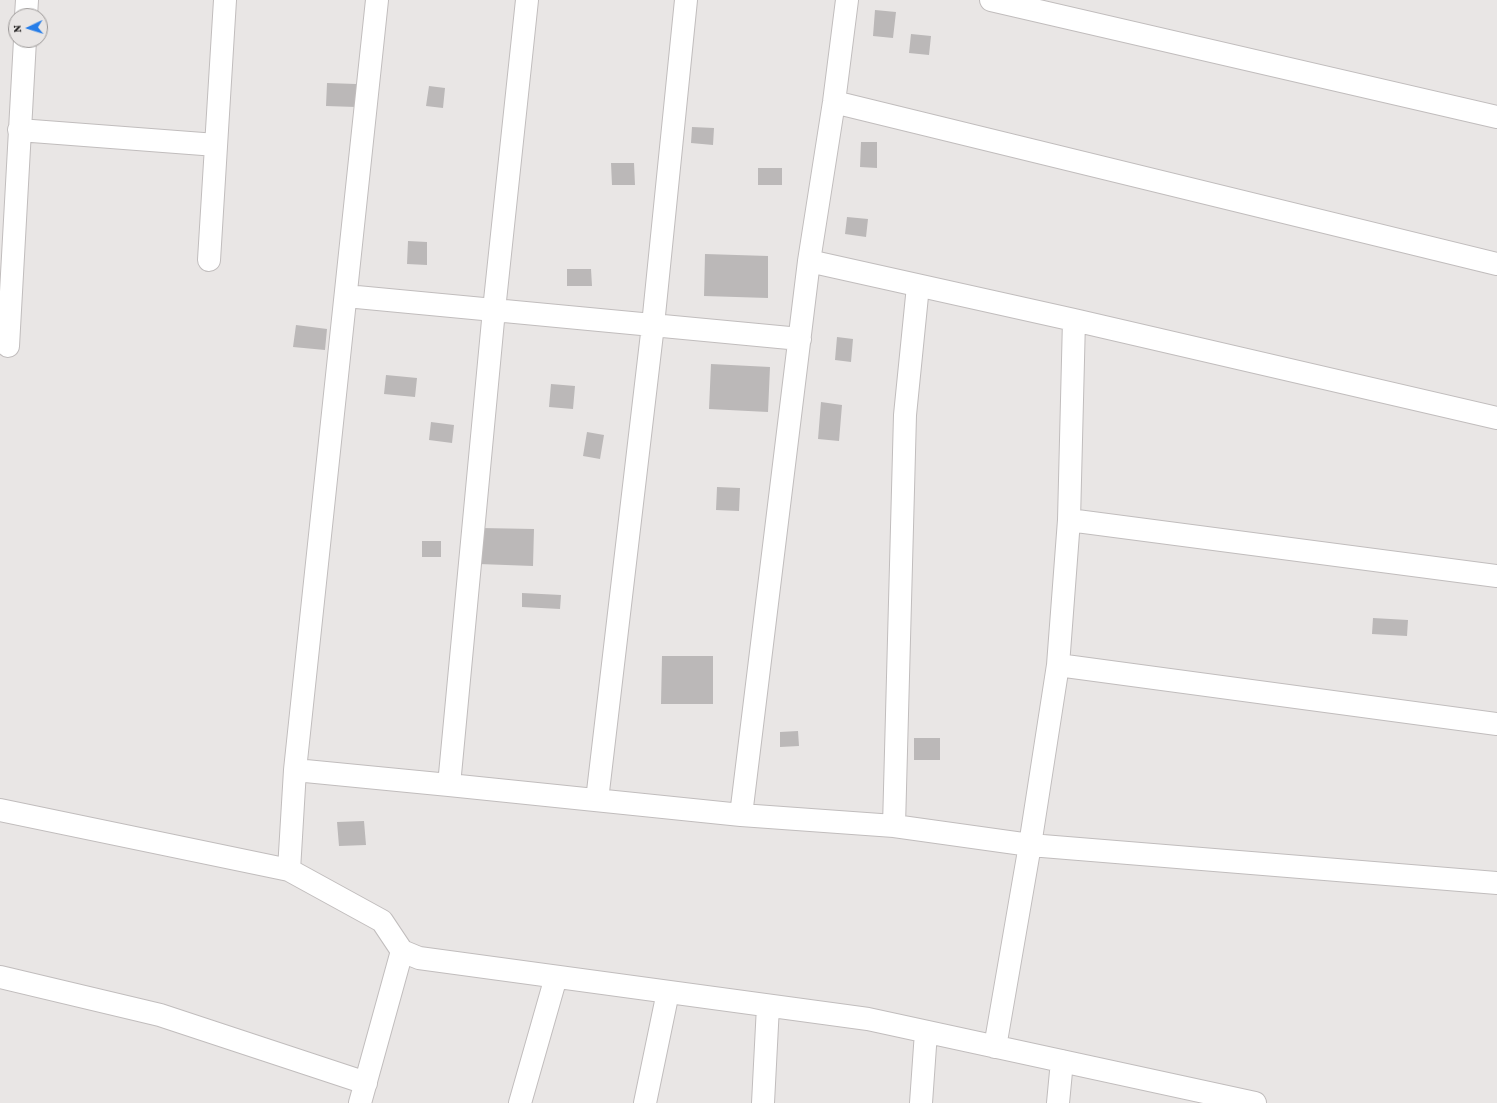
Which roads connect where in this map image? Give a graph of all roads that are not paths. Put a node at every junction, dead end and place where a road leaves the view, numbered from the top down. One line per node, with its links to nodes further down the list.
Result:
1 (225, 0): 11 (street)
2 (377, 0): 16 (street)
3 (527, 0): 17 (street)
4 (686, 0): 19 (street)
5 (847, 0): 8 (street)
6 (991, 0): 9 (street)
7 (25, 48): 10 (street)
8 (834, 102): 13 (street); 14 (street)
9 (1497, 117)
10 (20, 130): 11 (street); 21 (street)
11 (216, 145): 12 (street)
12 (209, 260)
13 (809, 261): 15 (street); 20 (street)
14 (1497, 264)
15 (918, 286): 18 (street); 32 (street)
16 (346, 296): 17 (street); 27 (street)
17 (494, 310): 19 (street); 28 (street)
18 (1074, 320): 22 (street); 23 (street)
19 (653, 325): 20 (street); 29 (street)
20 (800, 339): 31 (street)
21 (8, 346)
22 (1497, 418)
23 (1069, 520): 24 (street); 25 (street)
24 (1497, 576)
25 (1058, 665): 26 (street); 33 (street)
26 (1497, 724)
27 (295, 770): 28 (street); 34 (street)
28 (449, 785): 29 (street)
29 (597, 800): 31 (street)
30 (0, 810): 34 (street)
31 (741, 815): 32 (street)
32 (894, 826): 33 (street)
33 (1030, 845): 35 (street); 42 (street)
34 (290, 870): 36 (street)
35 (1497, 883)
36 (402, 951): 38 (street); 44 (street)
37 (0, 977): 44 (street)
38 (556, 977): 39 (street); 46 (street)
39 (668, 992): 40 (street); 47 (street)
40 (768, 1006): 41 (street); 48 (street)
41 (926, 1032): 42 (street); 49 (street)
42 (995, 1047): 43 (street)
43 (1062, 1061): 45 (street); 50 (street)
44 (363, 1093)
45 (1183, 1095): 51 (street)
46 (520, 1103)
47 (645, 1103)
48 (763, 1103)
49 (921, 1103)
50 (1058, 1103)
51 (1255, 1103)

